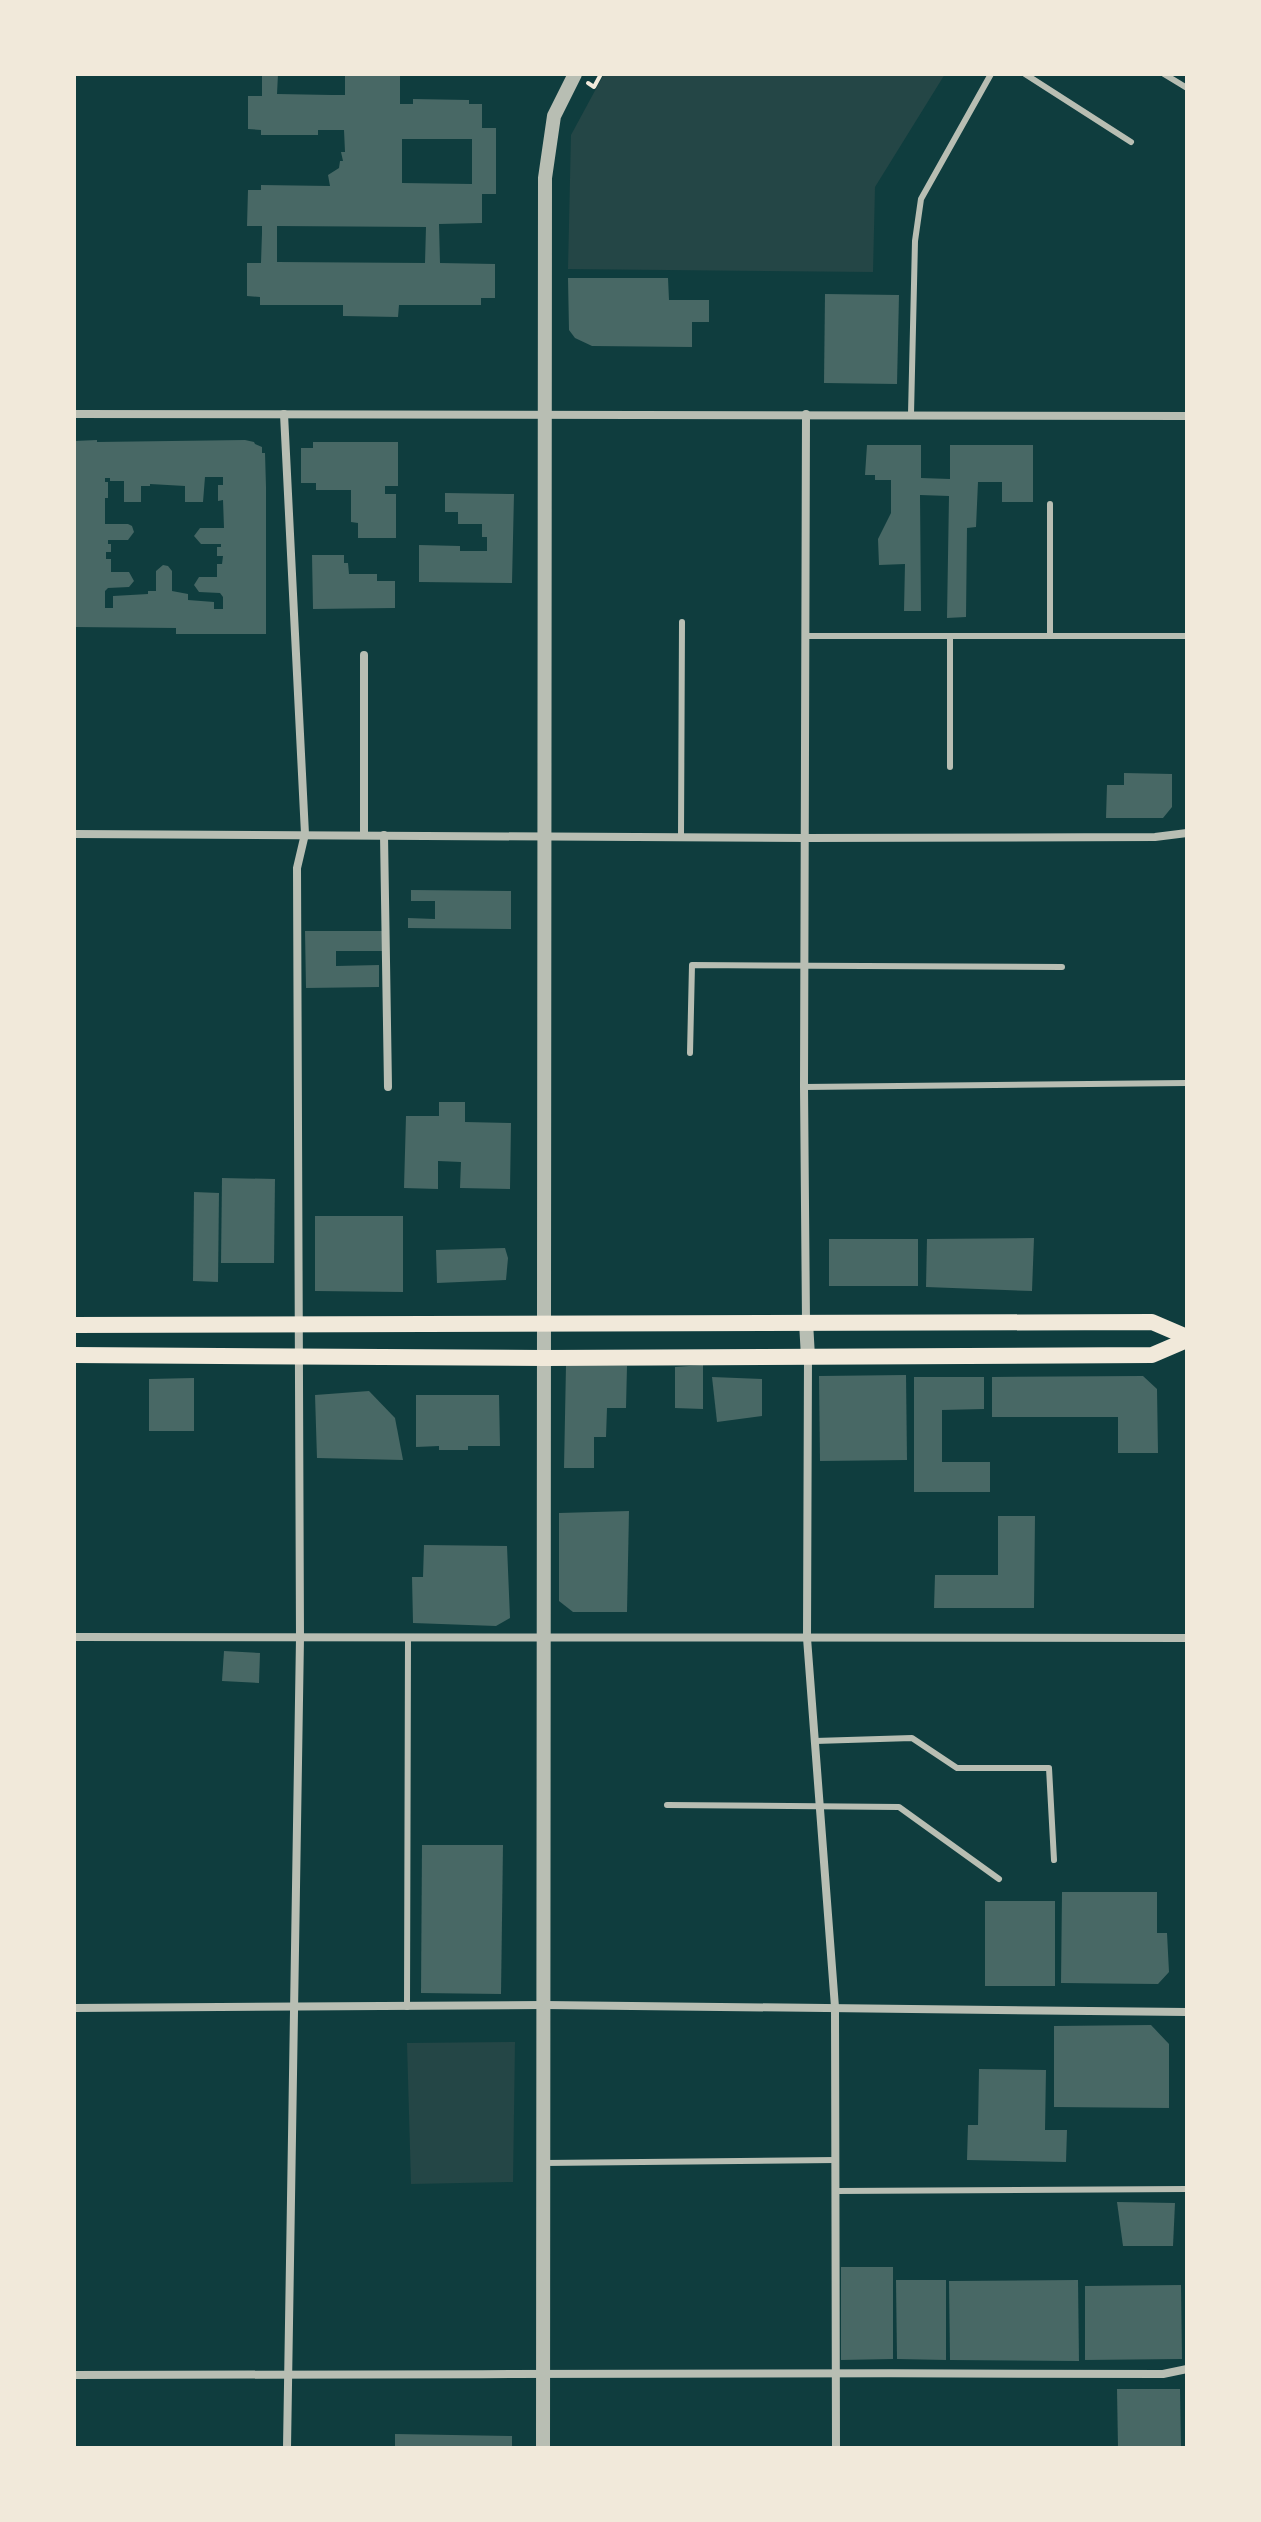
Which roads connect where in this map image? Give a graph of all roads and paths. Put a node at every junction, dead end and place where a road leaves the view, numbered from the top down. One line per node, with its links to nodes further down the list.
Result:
1 (575, 74): 11 (street)
2 (601, 74): 6 (path)
3 (991, 74): 13 (lane)
4 (1025, 74): 8 (lane)
5 (1164, 74): 7 (lane)
6 (594, 87)
7 (1187, 88)
8 (1131, 142)
9 (74, 414): 10 (street)
10 (284, 414): 11 (street); 25 (street)
11 (545, 414): 12 (street); 28 (street)
12 (806, 414): 13 (street); 17 (street)
13 (911, 414): 14 (street)
14 (1187, 416)
15 (1050, 504): 19 (lane)
16 (682, 622): 29 (lane)
17 (805, 636): 18 (lane); 30 (street)
18 (950, 636): 19 (lane); 22 (lane)
19 (1050, 636): 20 (lane)
20 (1187, 636)
21 (364, 655): 26 (street)
22 (950, 767)
23 (1187, 833): 30 (street)
24 (74, 834): 25 (street)
25 (305, 834): 26 (street); 38 (street)
26 (364, 835): 27 (street)
27 (384, 835): 28 (street); 35 (street)
28 (546, 835): 29 (street); 39 (street)
29 (681, 837): 30 (street)
30 (805, 838): 31 (street)
31 (805, 965): 32 (lane); 33 (lane); 36 (street)
32 (1062, 967)
33 (690, 1053)
34 (1187, 1083): 36 (lane)
35 (388, 1087)
36 (804, 1087): 37 (street)
37 (806, 1322): 39 (main road); 41 (main road); 44 (street)
38 (299, 1324): 39 (main road); 40 (main road); 43 (street)
39 (544, 1324): 45 (street)
40 (74, 1325)
41 (1187, 1338): 44 (main road)
42 (74, 1355): 43 (main road)
43 (299, 1355): 45 (main road); 47 (street)
44 (808, 1357): 45 (main road); 50 (street)
45 (544, 1358): 49 (street)
46 (74, 1637): 47 (street)
47 (300, 1638): 48 (street); 61 (street)
48 (408, 1638): 49 (street); 58 (lane)
49 (544, 1638): 50 (street); 57 (street)
50 (807, 1638): 51 (street); 52 (street)
51 (1187, 1638)
52 (815, 1741): 54 (street); 55 (lane)
53 (667, 1805): 54 (lane)
54 (820, 1806): 56 (lane); 59 (street)
55 (1054, 1860)
56 (999, 1879)
57 (544, 2005): 58 (street); 59 (street); 64 (street)
58 (407, 2007): 61 (street)
59 (835, 2007): 62 (street); 63 (street)
60 (74, 2008): 61 (street)
61 (294, 2008): 70 (street)
62 (1187, 2012)
63 (836, 2160): 64 (lane); 66 (street)
64 (544, 2163): 71 (street)
65 (1187, 2189): 66 (lane)
66 (836, 2191): 68 (street)
67 (1187, 2369): 68 (street)
68 (836, 2372): 71 (street); 74 (street)
69 (74, 2375): 70 (street)
70 (288, 2375): 71 (street); 72 (street)
71 (543, 2375): 73 (street)
72 (287, 2448)
73 (543, 2448)
74 (836, 2448)

